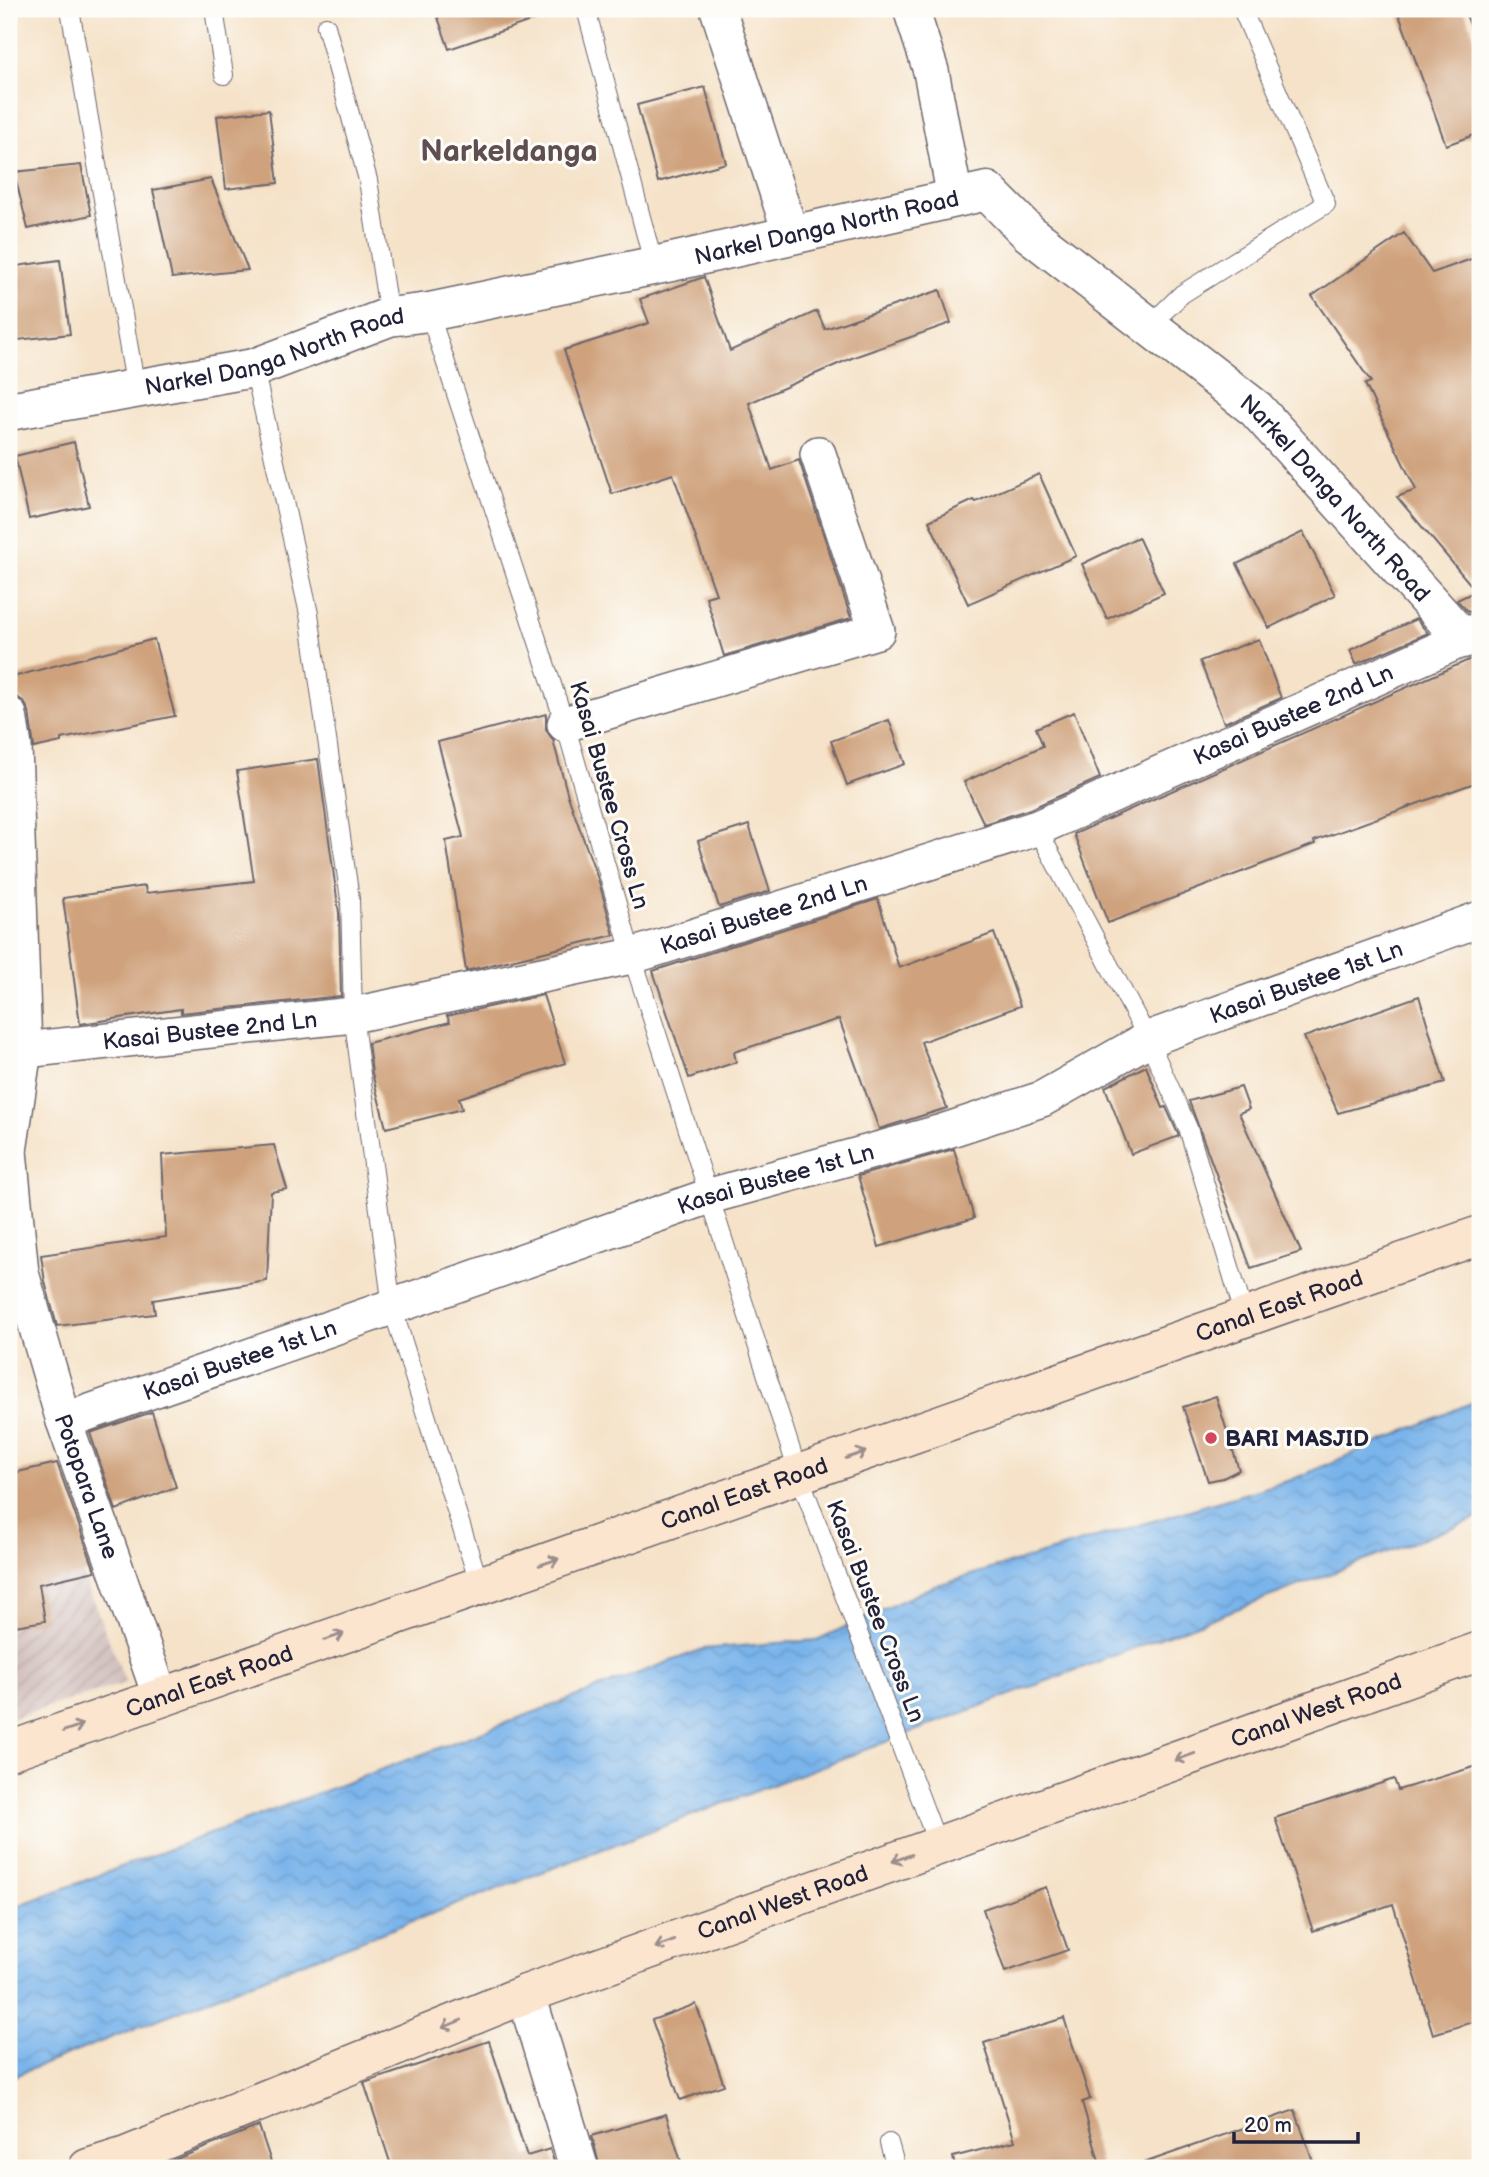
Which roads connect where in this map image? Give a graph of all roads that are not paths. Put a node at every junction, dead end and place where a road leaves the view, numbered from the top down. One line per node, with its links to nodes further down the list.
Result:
1 (70, 9): 16 (lane)
2 (214, 9): 8 (lane)
3 (586, 9): 11 (lane)
4 (718, 9): 10 (street)
5 (911, 9): 9 (street)
6 (1242, 9): 14 (lane)
7 (326, 26): 13 (lane)
8 (224, 75)
9 (955, 198): 10 (street, Narkel Danga North Road); 14 (street, Narkel Danga North Road)
10 (791, 235): 11 (street, Narkel Danga North Road)
11 (654, 266): 12 (street, Narkel Danga North Road)
12 (429, 313): 13 (street, Narkel Danga North Road); 21 (lane, Kasai Bustee Cross Ln)
13 (390, 317): 15 (street, Narkel Danga North Road)
14 (1149, 326): 19 (street, Narkel Danga North Road)
15 (254, 369): 16 (street, Narkel Danga North Road); 25 (lane)
16 (136, 389): 17 (street, Narkel Danga North Road)
17 (9, 411)
18 (818, 454): 21 (street)
19 (1472, 635): 22 (street, Kasai Bustee 2nd Ln)
20 (9, 715): 27 (street)
21 (565, 724): 24 (lane, Kasai Bustee Cross Ln)
22 (1037, 828): 24 (street, Kasai Bustee 2nd Ln); 26 (lane)
23 (1480, 919): 26 (street, Kasai Bustee 1st Ln)
24 (632, 956): 25 (street, Kasai Bustee 2nd Ln); 29 (lane, Kasai Bustee Cross Ln)
25 (353, 1015): 27 (street, Kasai Bustee 2nd Ln); 31 (lane)
26 (1148, 1039): 29 (street, Kasai Bustee 1st Ln); 32 (lane)
27 (24, 1050): 28 (street, Potopara Lane)
28 (9, 1152): 33 (street, Potopara Lane)
29 (710, 1196): 31 (street, Kasai Bustee 1st Ln); 34 (lane, Kasai Bustee Cross Ln)
30 (1480, 1235): 32 (main road, Canal East Road)
31 (392, 1307): 33 (street, Kasai Bustee 1st Ln); 35 (lane)
32 (1245, 1317): 34 (main road, Canal East Road, one-way to 32)
33 (64, 1421): 37 (street, Potopara Lane)
34 (799, 1475): 35 (main road, Canal East Road, one-way to 34); 39 (lane, Kasai Bustee Cross Ln)
35 (480, 1586): 37 (main road, Canal East Road, one-way to 35)
36 (1480, 1651): 39 (main road, Canal West Road, one-way to 39)
37 (161, 1698): 38 (main road, Canal East Road, one-way to 37)
38 (9, 1751)
39 (938, 1845): 40 (main road, Canal West Road, one-way to 40)
40 (526, 1994): 42 (main road, Canal West Road, one-way to 42); 44 (street)
41 (889, 2143): 45 (lane)
42 (128, 2162): 43 (main road, Canal West Road)
43 (88, 2168)
44 (579, 2168)
45 (896, 2168)

